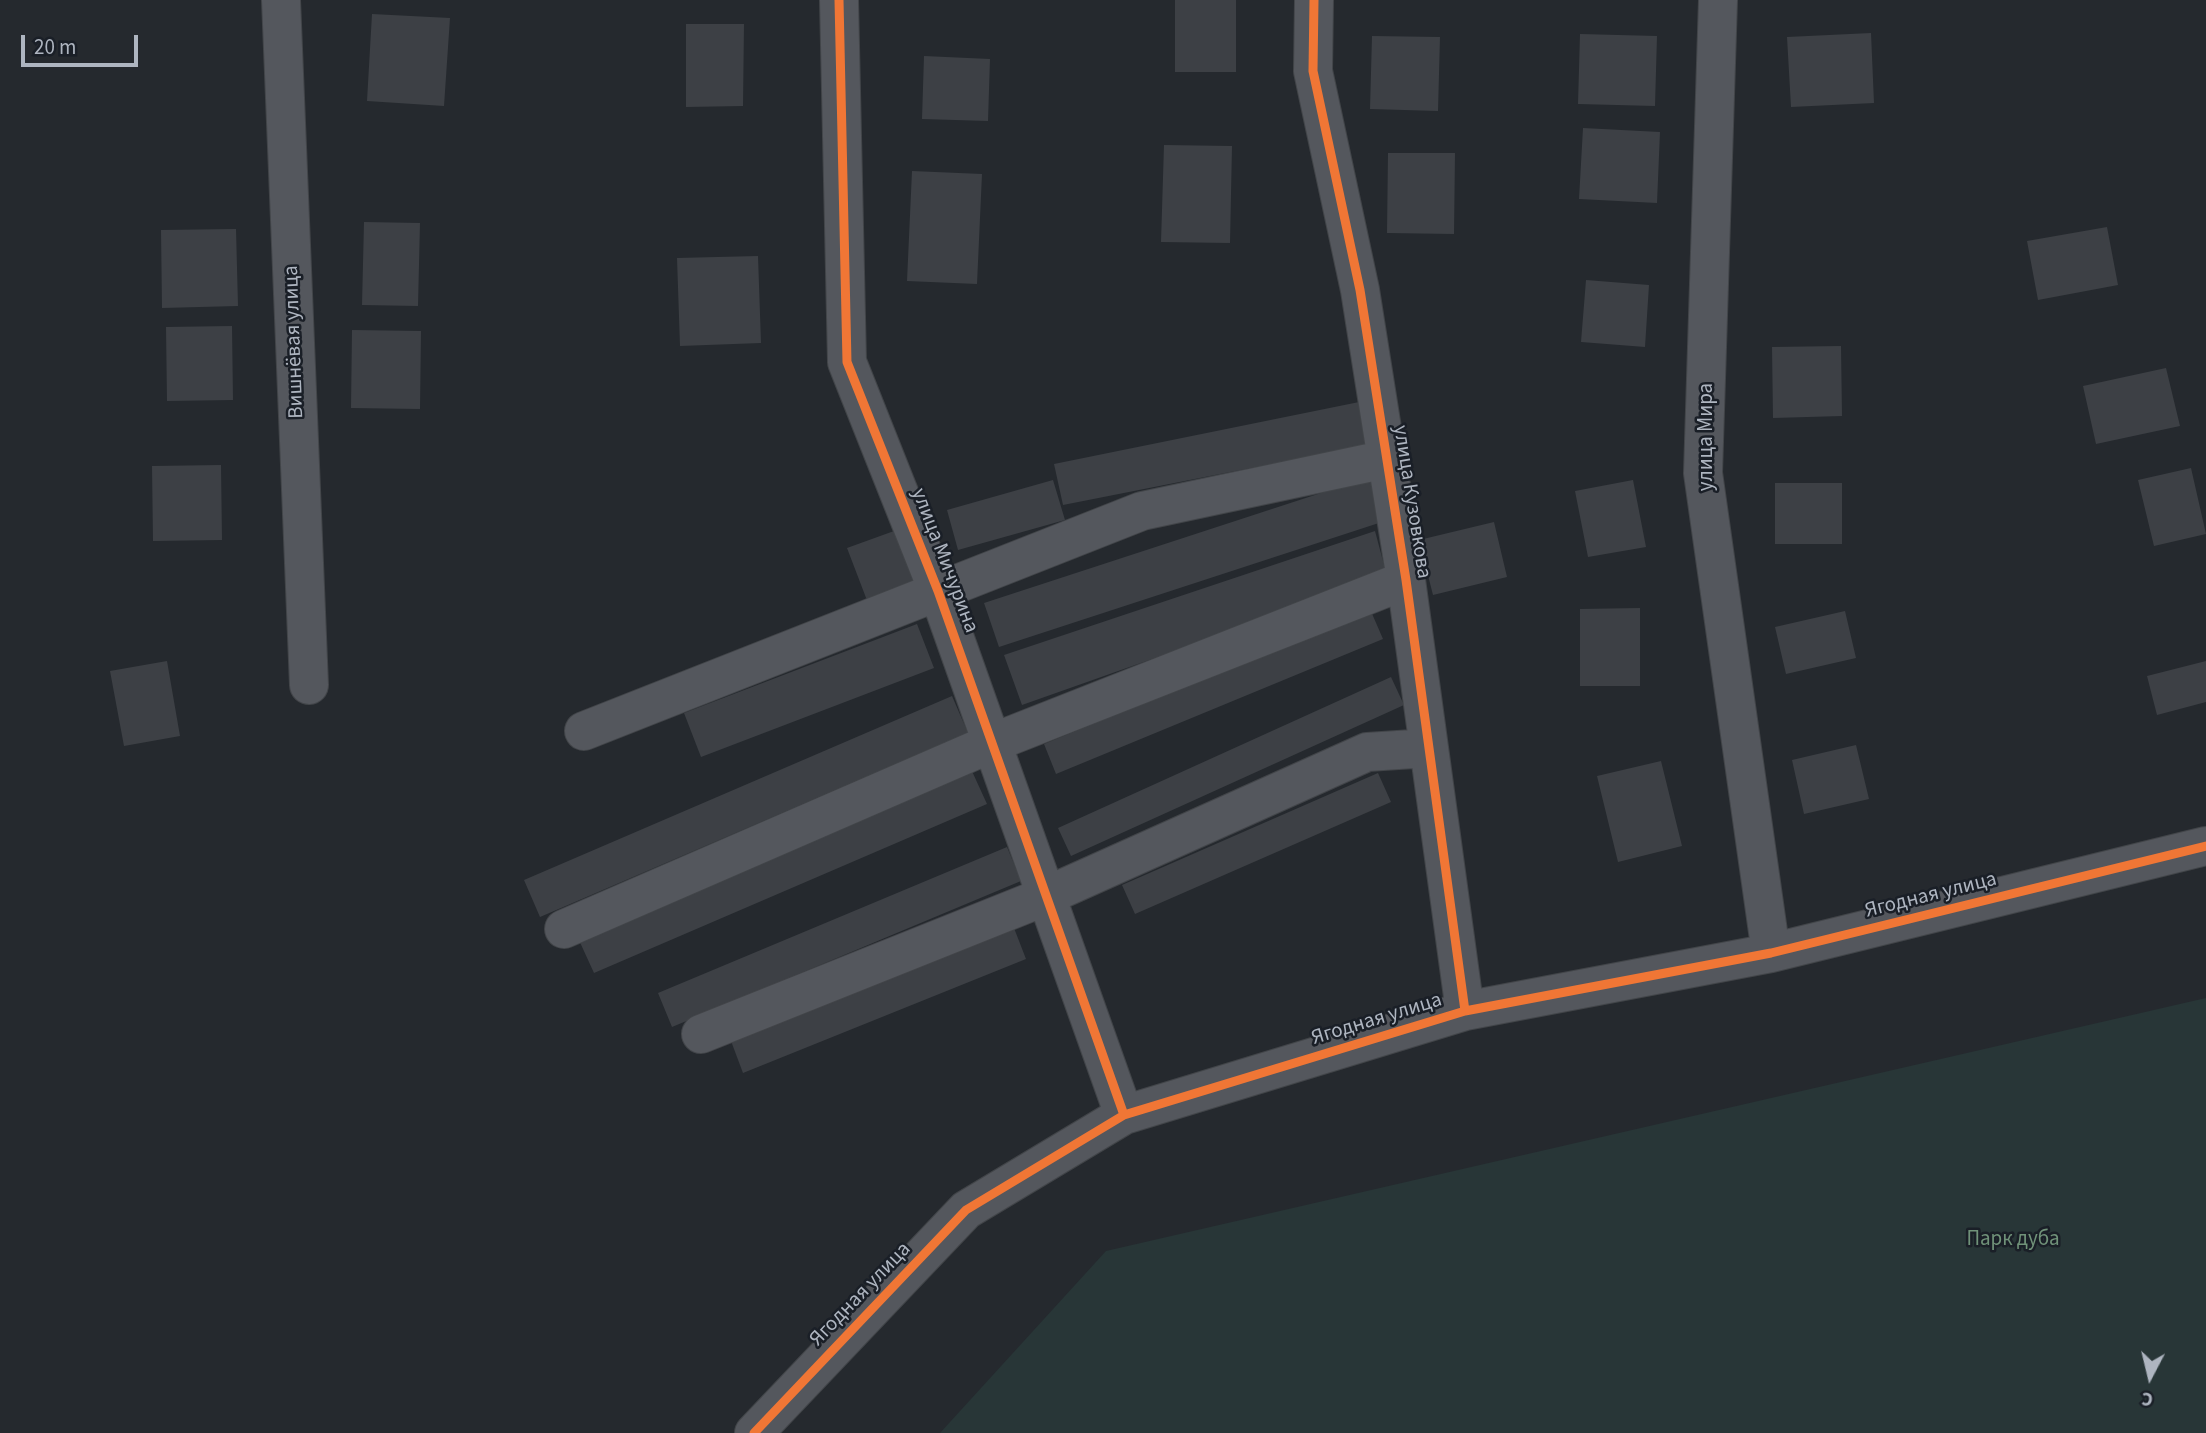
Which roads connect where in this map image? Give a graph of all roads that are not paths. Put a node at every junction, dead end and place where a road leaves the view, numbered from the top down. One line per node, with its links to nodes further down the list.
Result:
1 (281, 0): 8 (street, Вишнёвая улица)
2 (839, 0): 7 (street, улица Мичурина)
3 (1314, 0): 5 (street, улица Кузовкова)
4 (1718, 0): 15 (street, улица Мира)
5 (1387, 458): 6 (street, улица Кузовкова); 7 (street)
6 (1406, 580): 10 (street); 11 (street, улица Кузовкова)
7 (938, 592): 9 (street); 10 (street, улица Мичурина)
8 (309, 684)
9 (584, 731)
10 (992, 743): 13 (street, улица Мичурина); 14 (street)
11 (1429, 748): 13 (street); 16 (street, улица Кузовкова)
12 (2206, 846): 15 (street, Ягодная улица)
13 (1046, 896): 17 (street); 18 (street, улица Мичурина)
14 (564, 929)
15 (1771, 953): 16 (street, Ягодная улица)
16 (1465, 1011): 18 (street, Ягодная улица)
17 (701, 1034)
18 (1124, 1115): 19 (street, Ягодная улица)
19 (754, 1433)

